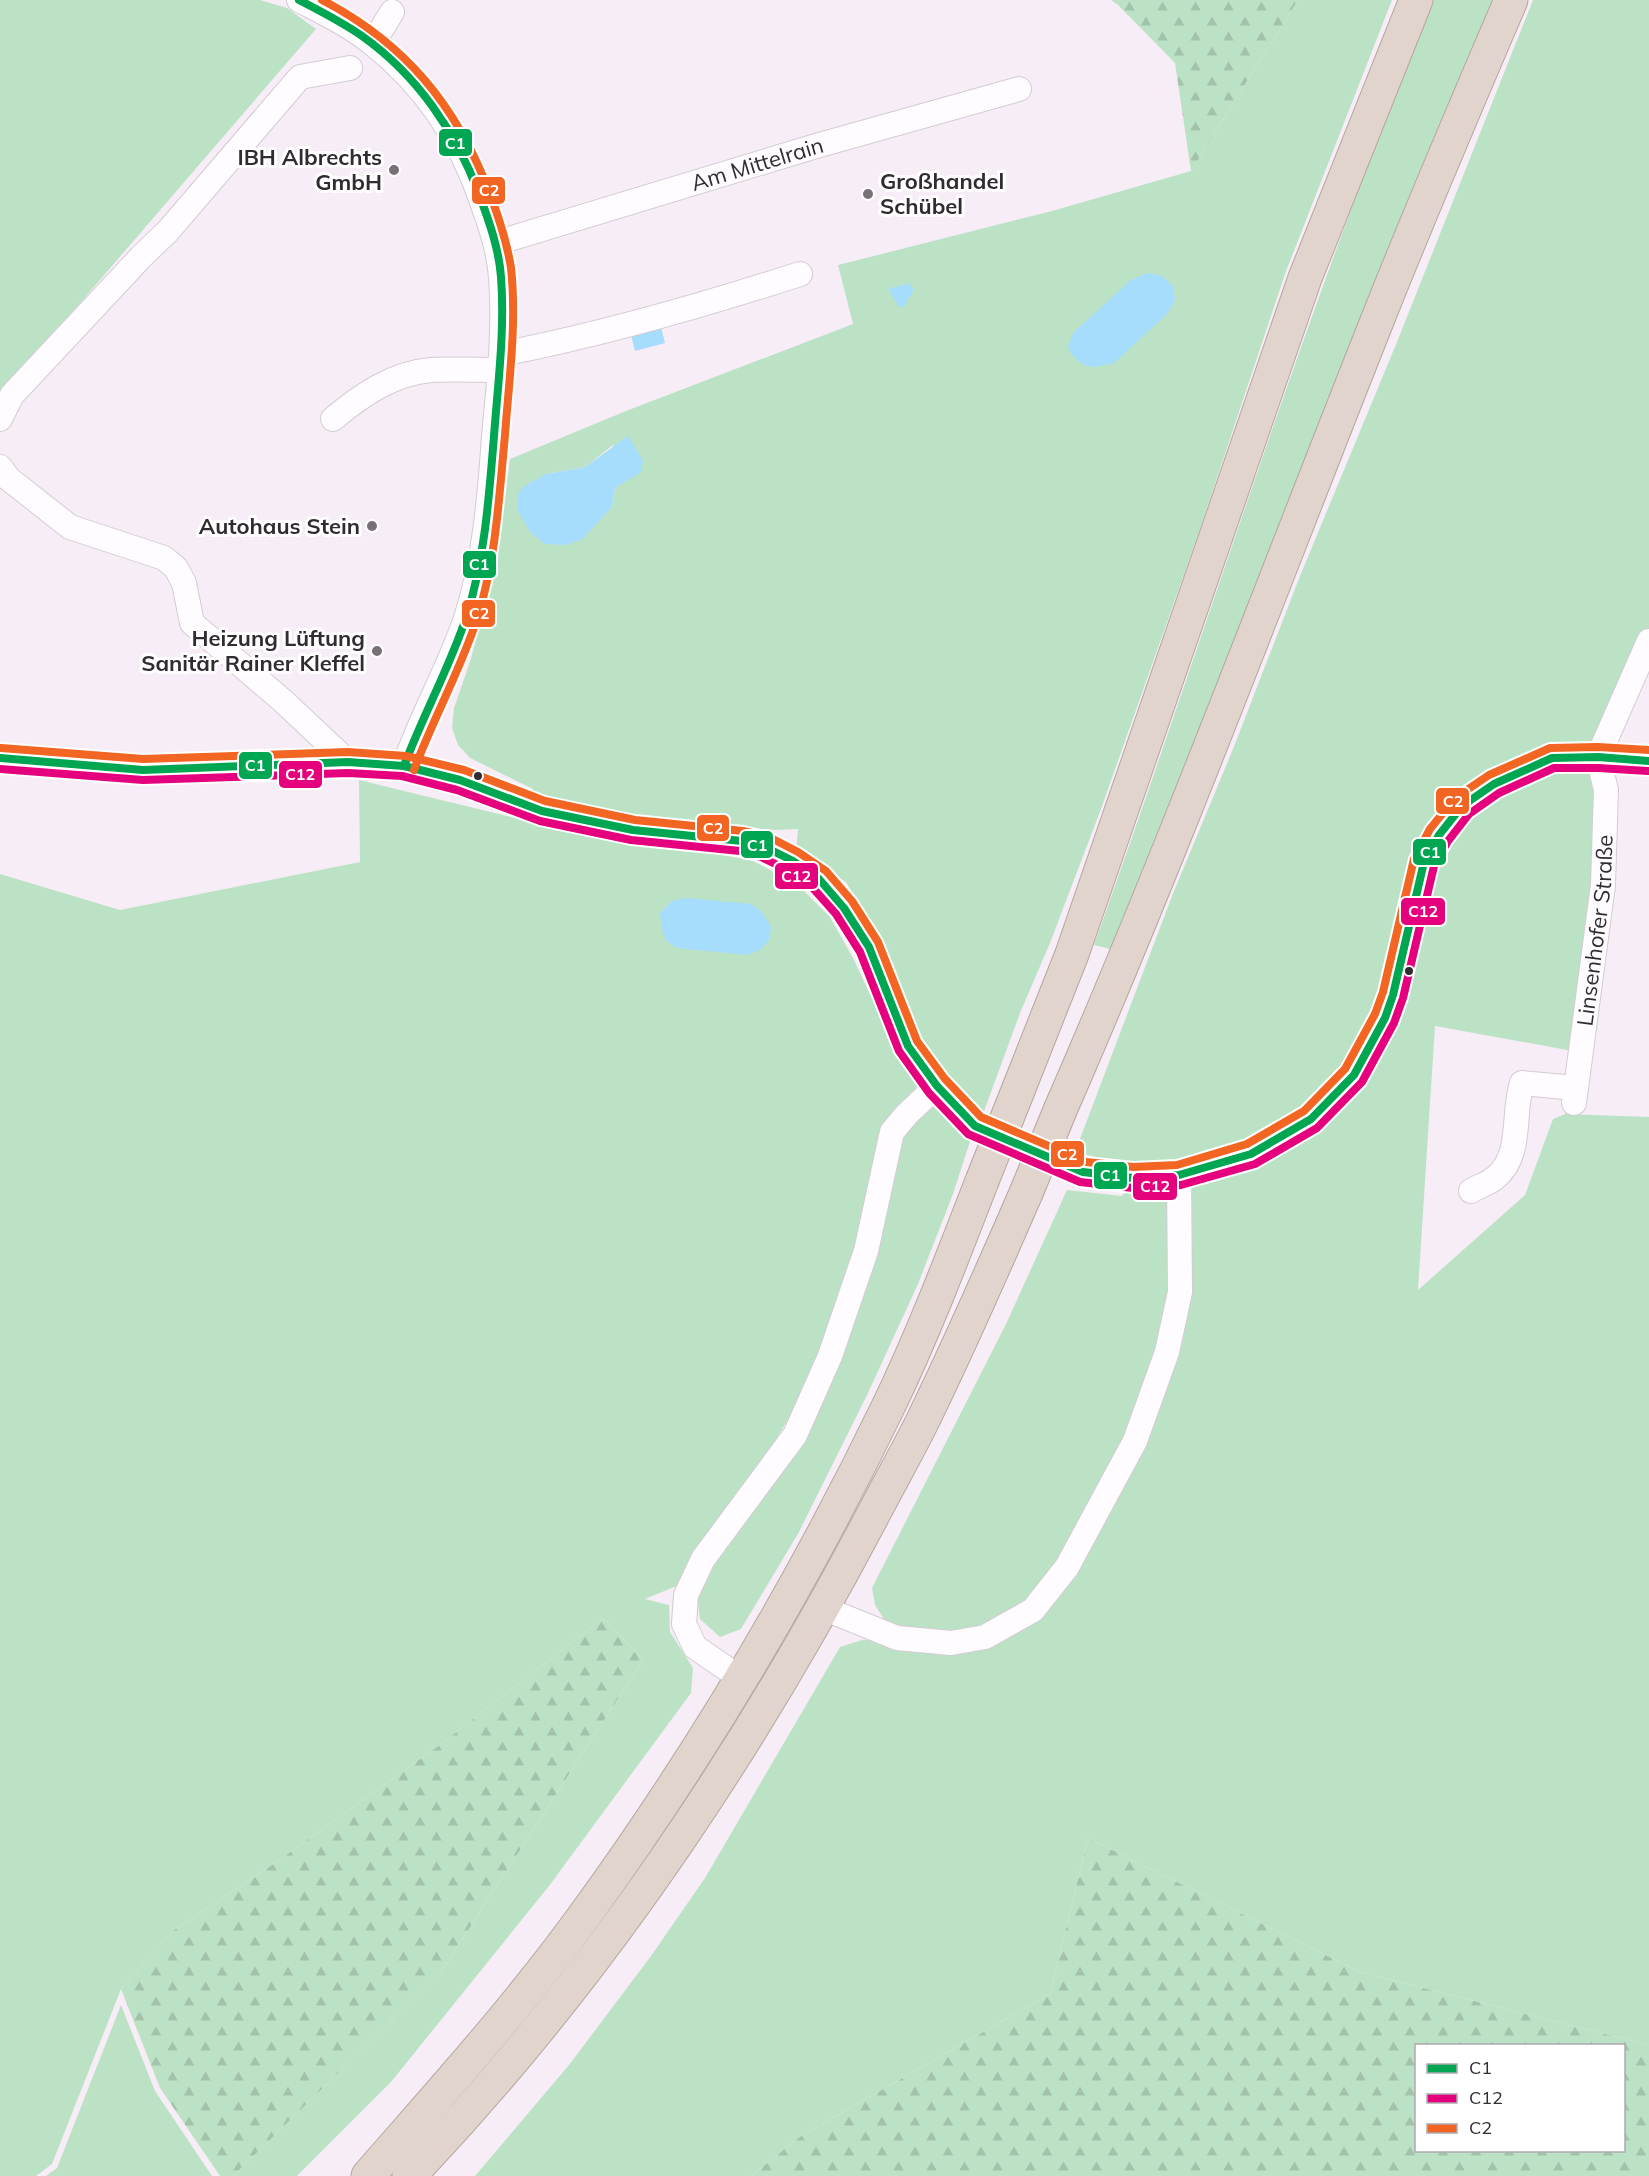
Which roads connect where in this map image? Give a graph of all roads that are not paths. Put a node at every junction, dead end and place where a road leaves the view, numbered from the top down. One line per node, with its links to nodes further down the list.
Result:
1 (299, 0): 5 (street)
2 (1416, 0): 24 (highway, bridge)
3 (1511, 0): 23 (highway, bridge)
4 (392, 12): 5 (street)
5 (373, 43): 8 (street)
6 (350, 68): 11 (street)
7 (1019, 89): 8 (street, Am Mittelrain)
8 (496, 243): 10 (street)
9 (800, 274): 10 (street)
10 (501, 362): 12 (street); 19 (street)
11 (0, 419)
12 (333, 419)
13 (0, 467): 18 (street)
14 (1649, 641): 15 (street)
15 (1598, 757): 17 (street); 21 (street); 22 (street, Linsenhofer Straße)
16 (0, 758): 18 (street)
17 (1649, 760)
18 (348, 762): 19 (street)
19 (404, 766): 20 (street)
20 (937, 1086): 21 (street); 24 (street)
21 (1179, 1175): 23 (street)
22 (1472, 1191)
23 (823, 1608): 26 (highway)
24 (742, 1680): 25 (highway)
25 (368, 2176)
26 (409, 2176)

